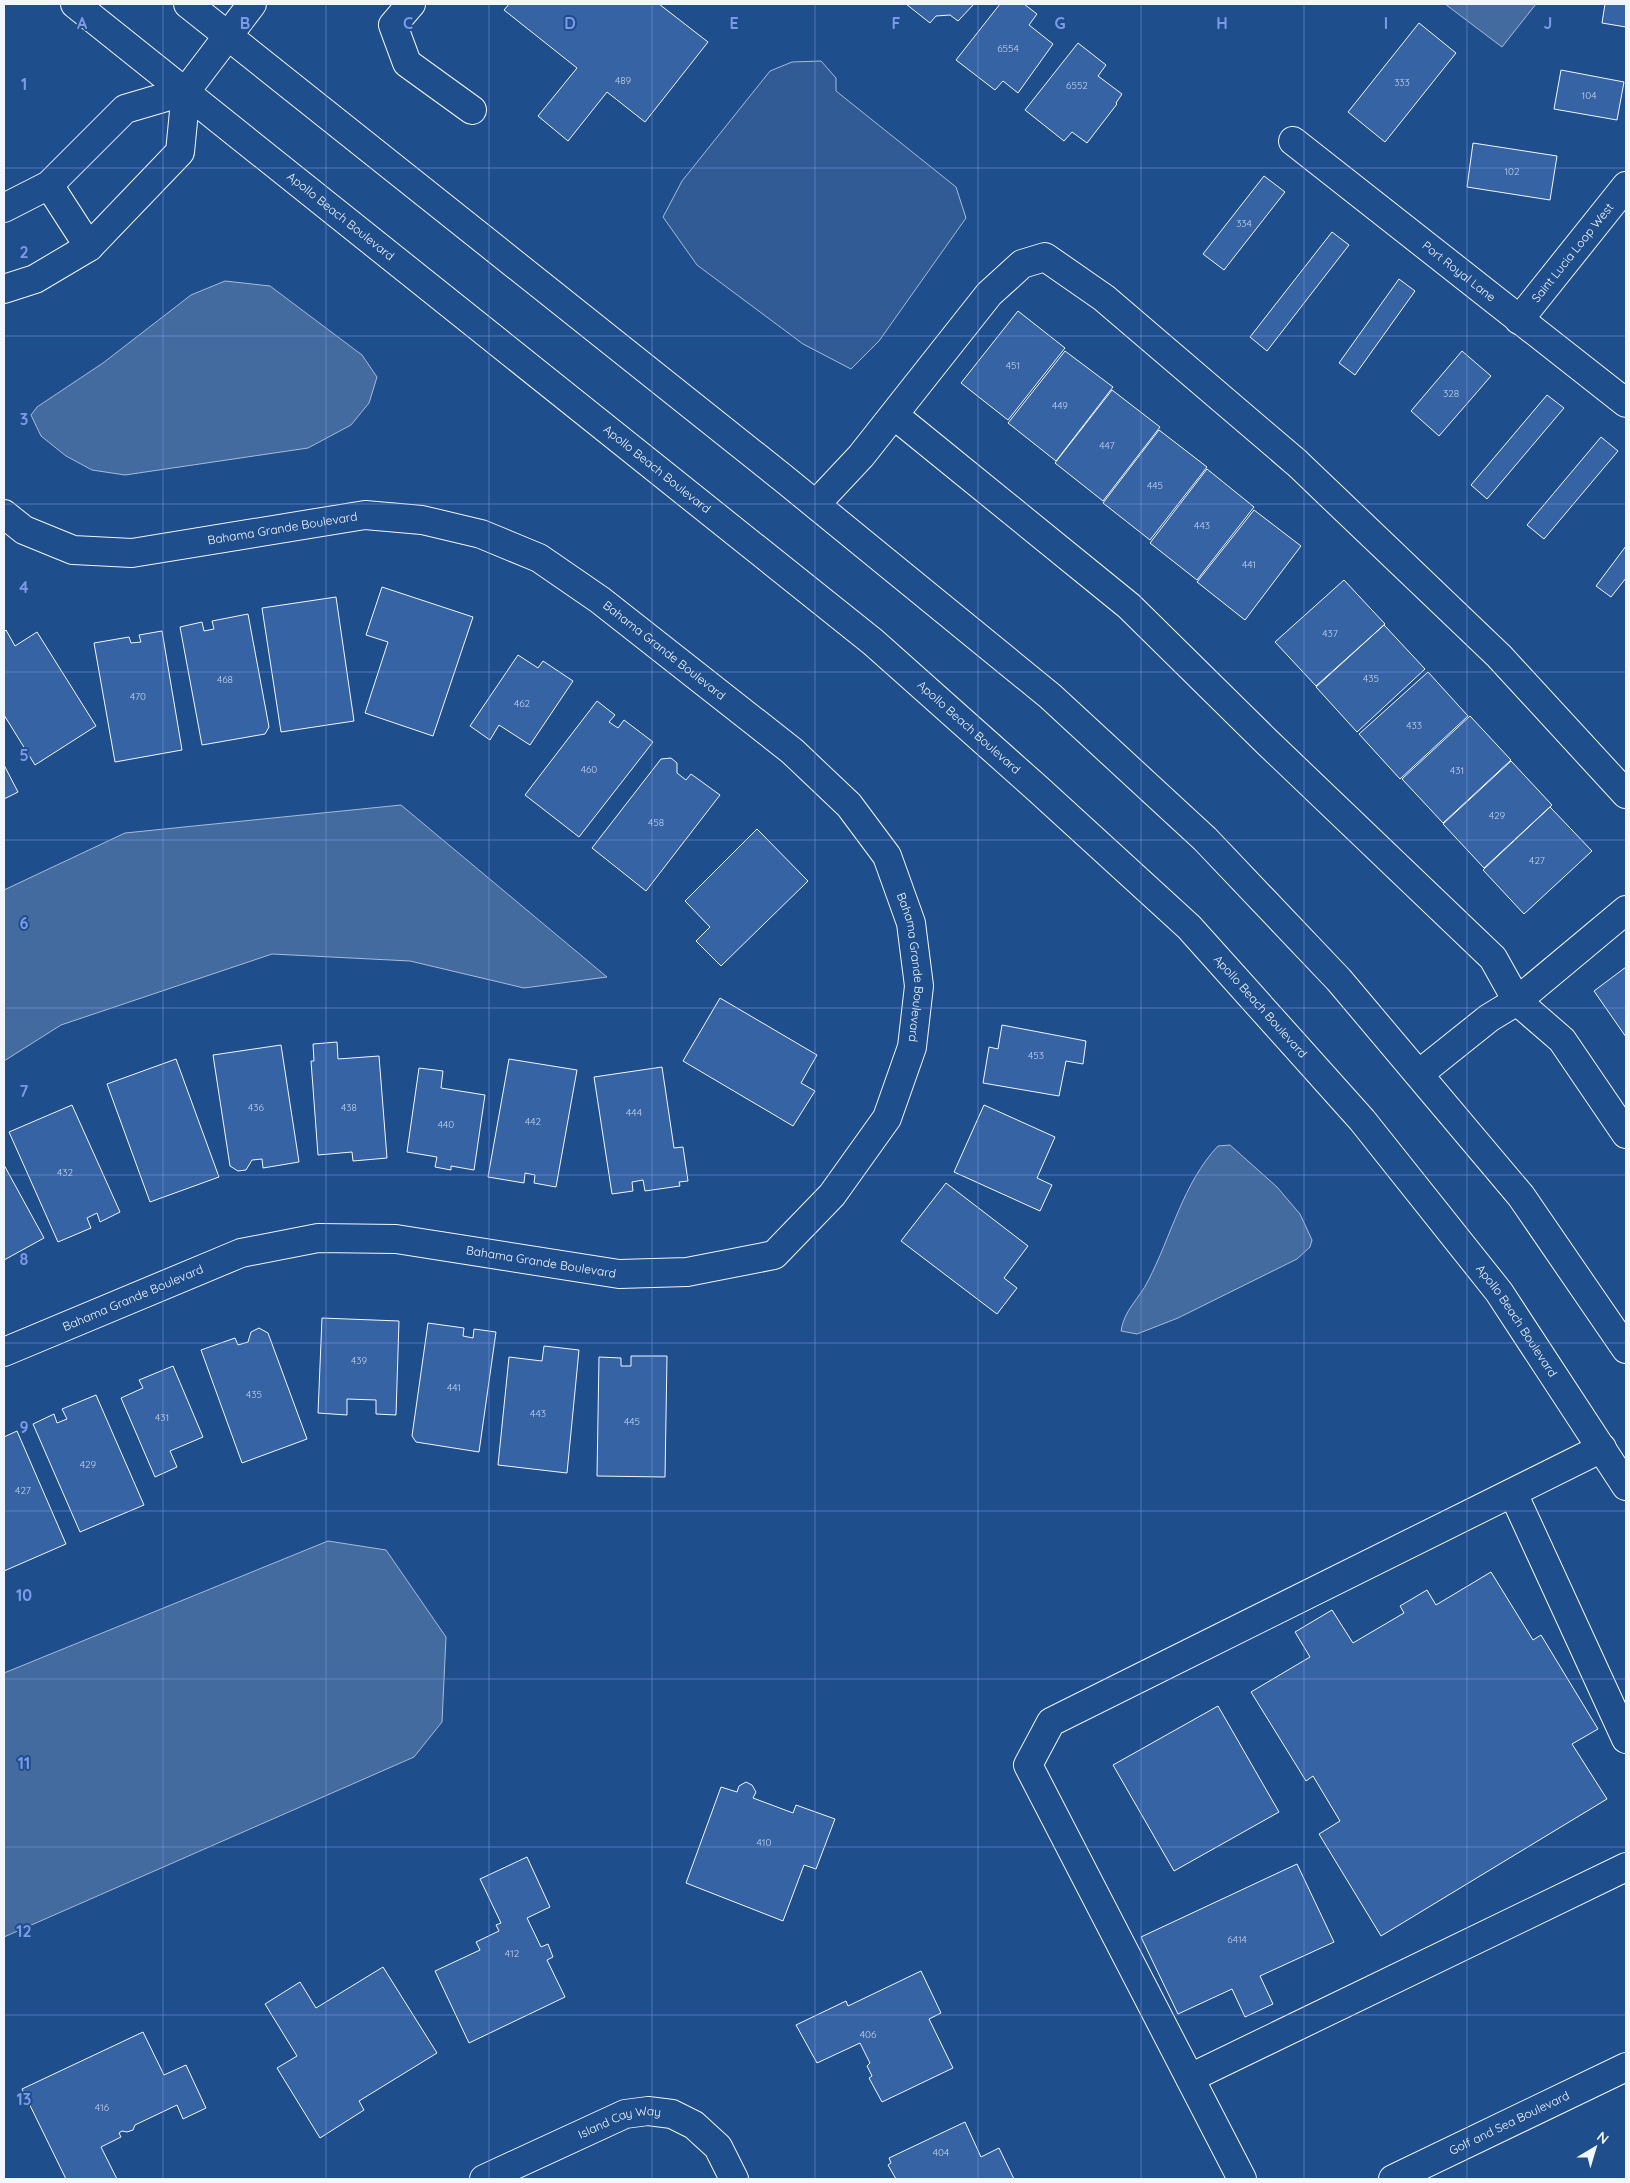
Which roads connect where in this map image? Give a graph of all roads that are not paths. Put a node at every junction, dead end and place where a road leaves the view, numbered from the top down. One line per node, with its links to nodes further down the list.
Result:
1 (75, 4): 6 (main road, Apollo Beach Boulevard)
2 (188, 4): 5 (main road)
3 (252, 4): 5 (main road)
4 (411, 4): 7 (main road)
5 (227, 35): 6 (main road); 17 (main road)
6 (186, 91): 9 (main road); 12 (main road); 26 (main road, Apollo Beach Boulevard)
7 (472, 110)
8 (1293, 141): 14 (main road, Port Royal Lane)
9 (50, 185): 11 (main road); 12 (main road)
10 (1626, 186): 14 (main road, Saint Lucia Loop West)
11 (4, 208)
12 (89, 246): 13 (main road)
13 (4, 288)
14 (1519, 320): 15 (main road, Port Royal Lane)
15 (1626, 403)
16 (894, 415): 17 (main road); 19 (main road); 21 (main road)
17 (816, 504): 22 (main road)
18 (4, 514): 25 (main road, Bahama Grande Boulevard)
19 (1626, 794)
20 (1626, 910): 21 (main road)
21 (1517, 1001): 22 (main road); 23 (main road)
22 (1419, 1074): 24 (main road)
23 (1626, 1134)
24 (1626, 1349)
25 (4, 1352)
26 (1602, 1448): 27 (main road, Apollo Beach Boulevard); 28 (main road)
27 (1626, 1486)
28 (1513, 1493): 29 (main road); 32 (main road)
29 (1626, 1739)
30 (1626, 1867): 32 (main road)
31 (1626, 2066): 36 (main road, Golf and Sea Boulevard)
32 (1190, 2078): 35 (main road)
33 (484, 2179): 34 (main road, Island Cay Way)
34 (734, 2179)
35 (1242, 2179)
36 (1393, 2179)

